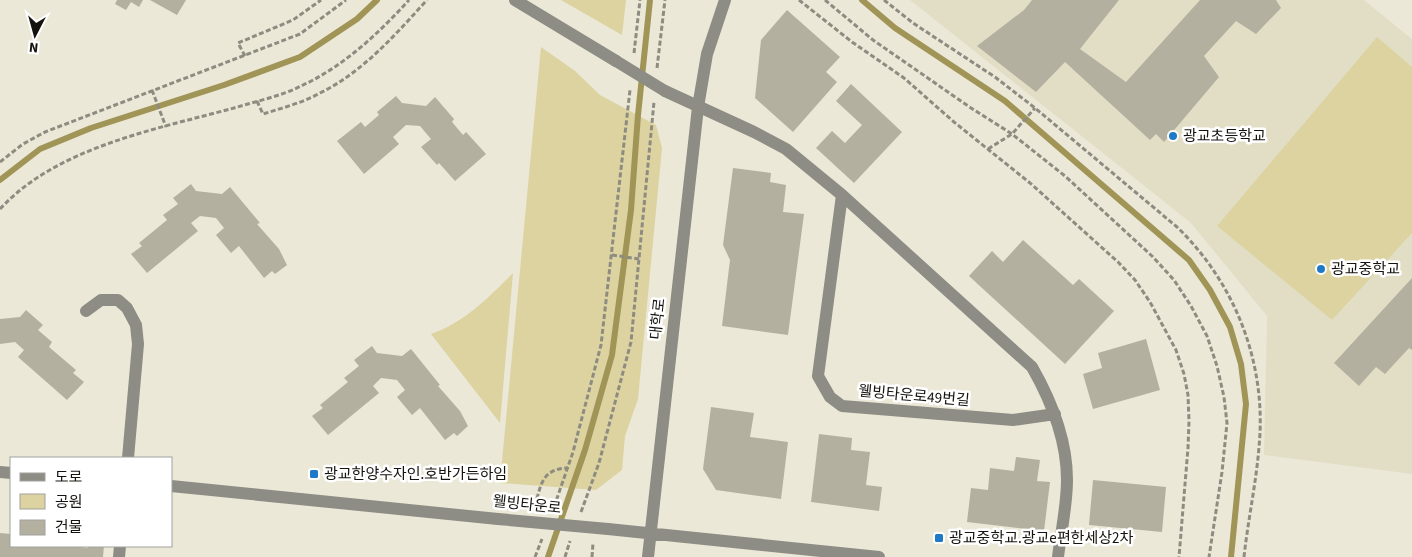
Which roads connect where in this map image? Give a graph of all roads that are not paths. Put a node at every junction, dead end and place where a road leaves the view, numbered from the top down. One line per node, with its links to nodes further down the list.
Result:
1 (515, 0): 3 (street, bridge)
2 (725, 0): 3 (street, 대학로)
3 (698, 107): 4 (street); 9 (street, 대학로)
4 (842, 195): 6 (street); 6 (street, 웰빙타운로49번길)
5 (86, 311): 7 (street)
6 (1055, 414): 12 (street)
7 (128, 457)
8 (172, 486): 9 (street, 웰빙타운로, bridge)
9 (650, 534): 10 (street, 대학로); 11 (street, 웰빙타운로)
10 (648, 557)
11 (879, 557)
12 (1058, 557)

